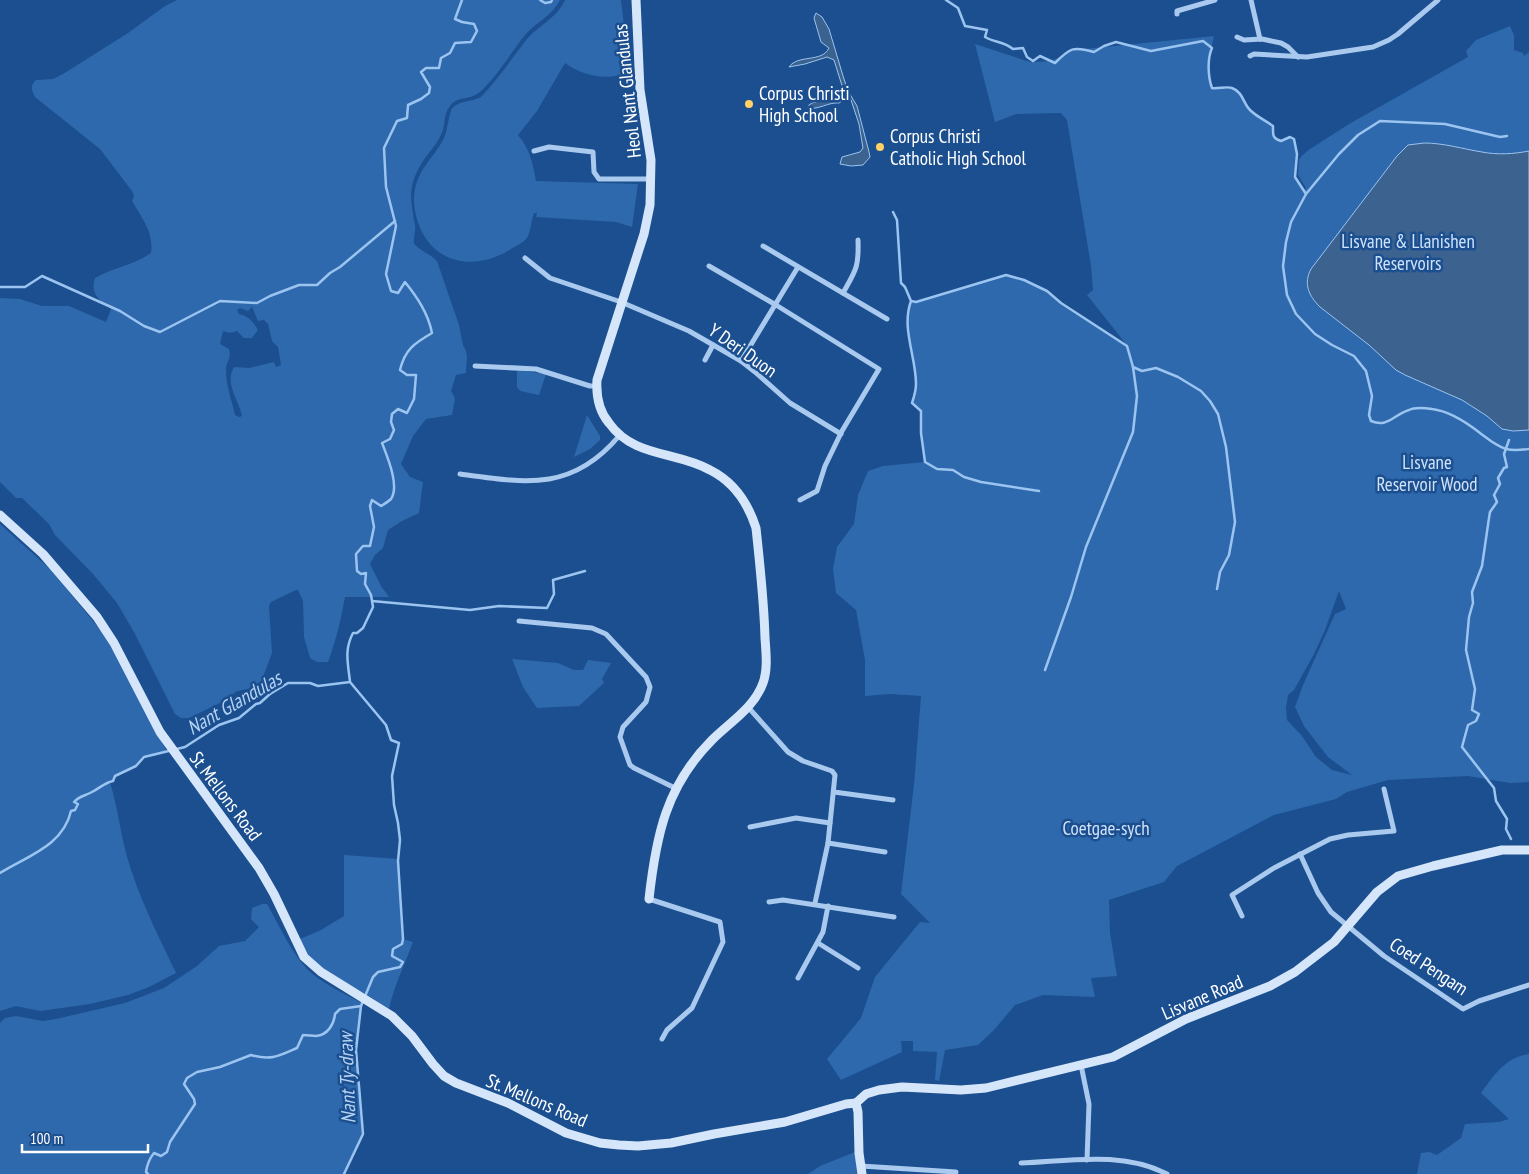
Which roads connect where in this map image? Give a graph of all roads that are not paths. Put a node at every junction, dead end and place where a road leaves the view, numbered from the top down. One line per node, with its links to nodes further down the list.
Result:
1 (636, 0): 11 (main road, Heol Nant Glandulas)
2 (1215, 0): 5 (street)
3 (1251, 0): 7 (street)
4 (1438, 0): 9 (street)
5 (1177, 14)
6 (1237, 37): 7 (street)
7 (1260, 39): 9 (street)
8 (1250, 56): 9 (street)
9 (1301, 58)
10 (534, 151): 11 (street, Heol Nant Glandulas)
11 (651, 179): 18 (main road, Heol Nant Glandulas)
12 (858, 240): 17 (street)
13 (763, 246): 16 (street)
14 (525, 258): 18 (street)
15 (709, 266): 19 (street)
16 (798, 267): 17 (street); 19 (street)
17 (843, 293): 20 (street)
18 (621, 302): 21 (street, Y Deri Duon); 25 (main road, Heol Nant Glandulas)
19 (776, 305): 23 (street); 26 (street)
20 (887, 319)
21 (713, 345): 22 (street); 23 (street, Y Deri Duon)
22 (705, 360)
23 (741, 361): 26 (street, Y Deri Duon)
24 (475, 366): 25 (street)
25 (596, 386): 27 (main road)
26 (841, 434): 29 (street)
27 (620, 436): 28 (street); 32 (main road)
28 (460, 474)
29 (800, 500)
30 (0, 516): 54 (main road, St Mellons Road)
31 (519, 621): 33 (street)
32 (748, 707): 33 (main road); 35 (street)
33 (675, 788): 43 (main road)
34 (1384, 789): 42 (street)
35 (834, 792): 36 (street); 37 (street)
36 (893, 800)
37 (830, 822): 38 (street); 39 (street)
38 (750, 827)
39 (828, 843): 41 (street); 45 (street)
40 (1529, 850): 49 (main road, Lisvane Road)
41 (885, 852)
42 (1300, 854): 47 (street); 49 (street)
43 (649, 899): 55 (street)
44 (769, 902): 45 (street)
45 (815, 904): 46 (street)
46 (828, 906): 48 (street); 50 (street)
47 (1242, 916)
48 (894, 917)
49 (1347, 926): 53 (street, Coed Pengam); 56 (main road, Lisvane Road)
50 (818, 943): 51 (street); 52 (street)
51 (858, 968)
52 (798, 978)
53 (1529, 985)
54 (357, 994): 57 (main road, St. Mellons Road)
55 (662, 1039)
56 (1081, 1066): 57 (main road, Lisvane Road); 58 (street)
57 (856, 1103): 60 (main road)
58 (1087, 1160): 59 (street); 62 (street)
59 (1021, 1163)
60 (862, 1170): 61 (street)
61 (956, 1172)
62 (1167, 1174)

